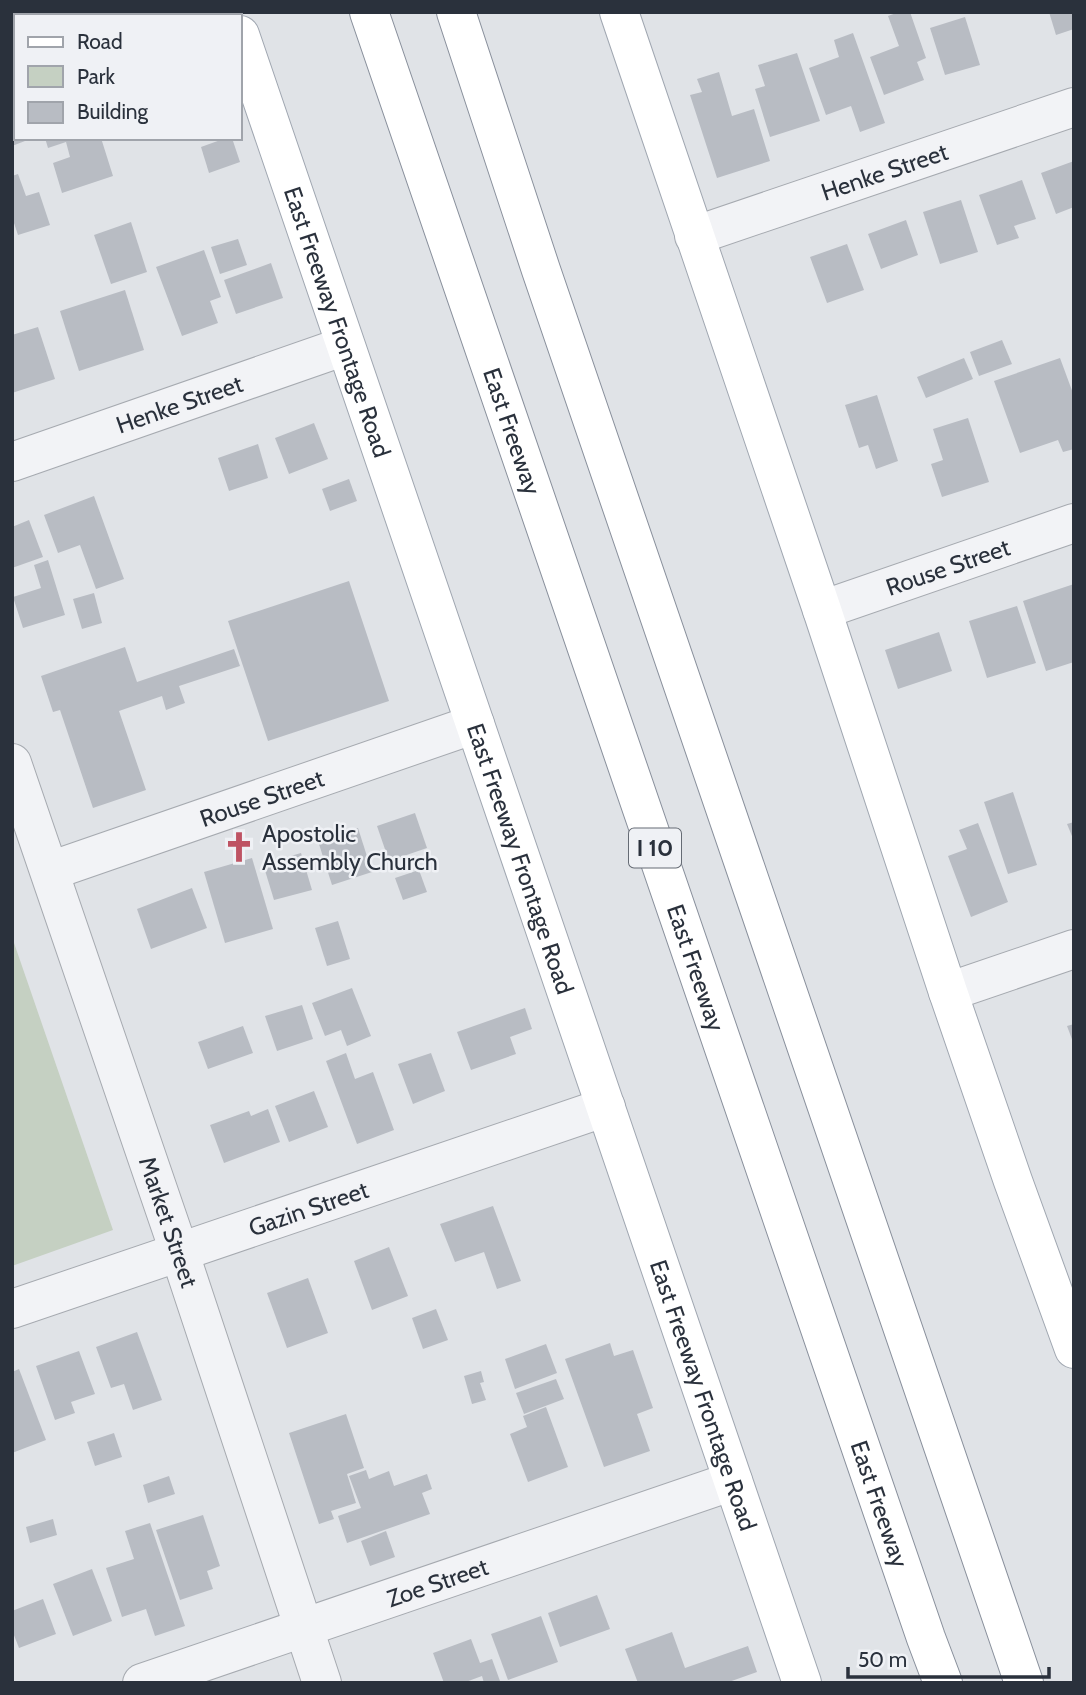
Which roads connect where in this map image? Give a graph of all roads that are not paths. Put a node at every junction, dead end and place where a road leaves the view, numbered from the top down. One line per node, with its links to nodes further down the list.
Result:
1 (369, 12): 25 (main road, East Freeway / I 10)
2 (456, 12): 26 (main road)
3 (619, 12): 6 (main road)
4 (242, 41): 7 (main road, East Freeway Frontage Road)
5 (1074, 107): 6 (street, Henke Street)
6 (694, 236): 10 (main road)
7 (345, 346): 8 (street, Henke Street); 11 (main road, East Freeway Frontage Road)
8 (12, 462)
9 (1074, 523): 10 (street, Rouse Street)
10 (822, 610): 15 (main road)
11 (475, 724): 13 (street, Rouse Street); 16 (main road, East Freeway Frontage Road)
12 (12, 763): 13 (street, Market Street)
13 (50, 872): 17 (street, Market Street)
14 (1074, 949): 15 (street)
15 (948, 992): 19 (main road)
16 (606, 1107): 17 (street, Gazin Street); 20 (main road, East Freeway Frontage Road)
17 (179, 1251): 18 (street, Gazin Street); 21 (street, Market Street)
18 (12, 1309)
19 (1074, 1349)
20 (733, 1481): 21 (street, Zoe Street); 24 (main road, East Freeway Frontage Road)
21 (304, 1628): 22 (street, Zoe Street); 23 (street, Market Street)
22 (142, 1683)
23 (322, 1683)
24 (802, 1683)
25 (943, 1683)
26 (1024, 1683)

